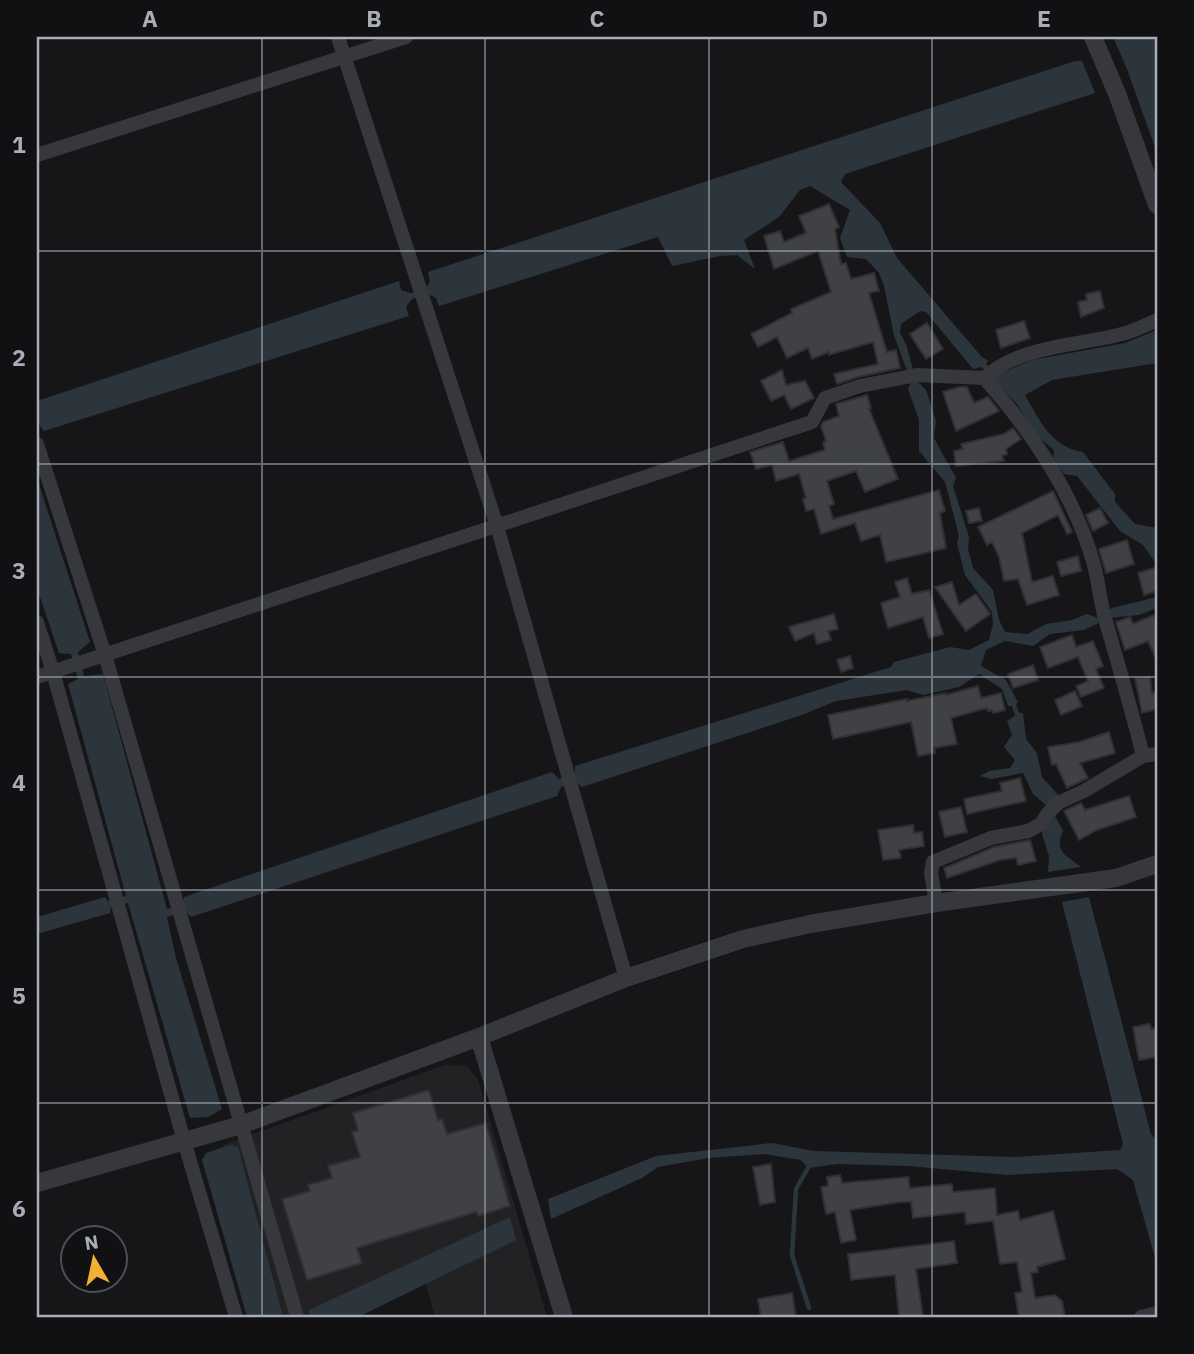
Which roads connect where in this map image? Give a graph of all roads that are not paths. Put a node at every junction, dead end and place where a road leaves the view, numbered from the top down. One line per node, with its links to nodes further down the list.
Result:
1 (338, 37): 4 (street)
2 (406, 37): 4 (street)
3 (1093, 37): 6 (street)
4 (344, 57): 5 (street); 10 (street)
5 (37, 155)
6 (1157, 205)
7 (1157, 320): 8 (street)
8 (988, 374): 10 (street); 15 (street)
9 (37, 444): 12 (street)
10 (496, 526): 12 (street); 18 (street)
11 (37, 622): 13 (street)
12 (105, 655): 13 (street); 20 (street)
13 (59, 670): 14 (street); 21 (street)
14 (37, 677)
15 (1150, 755): 17 (street)
16 (1157, 864): 17 (street)
17 (936, 903): 18 (street)
18 (626, 978): 19 (street)
19 (479, 1037): 20 (street); 26 (street)
20 (241, 1125): 21 (street); 25 (street)
21 (184, 1141): 22 (street); 24 (street)
22 (37, 1183)
23 (1157, 1313): 27 (street)
24 (236, 1317)
25 (297, 1317)
26 (565, 1317)
27 (1141, 1317)

